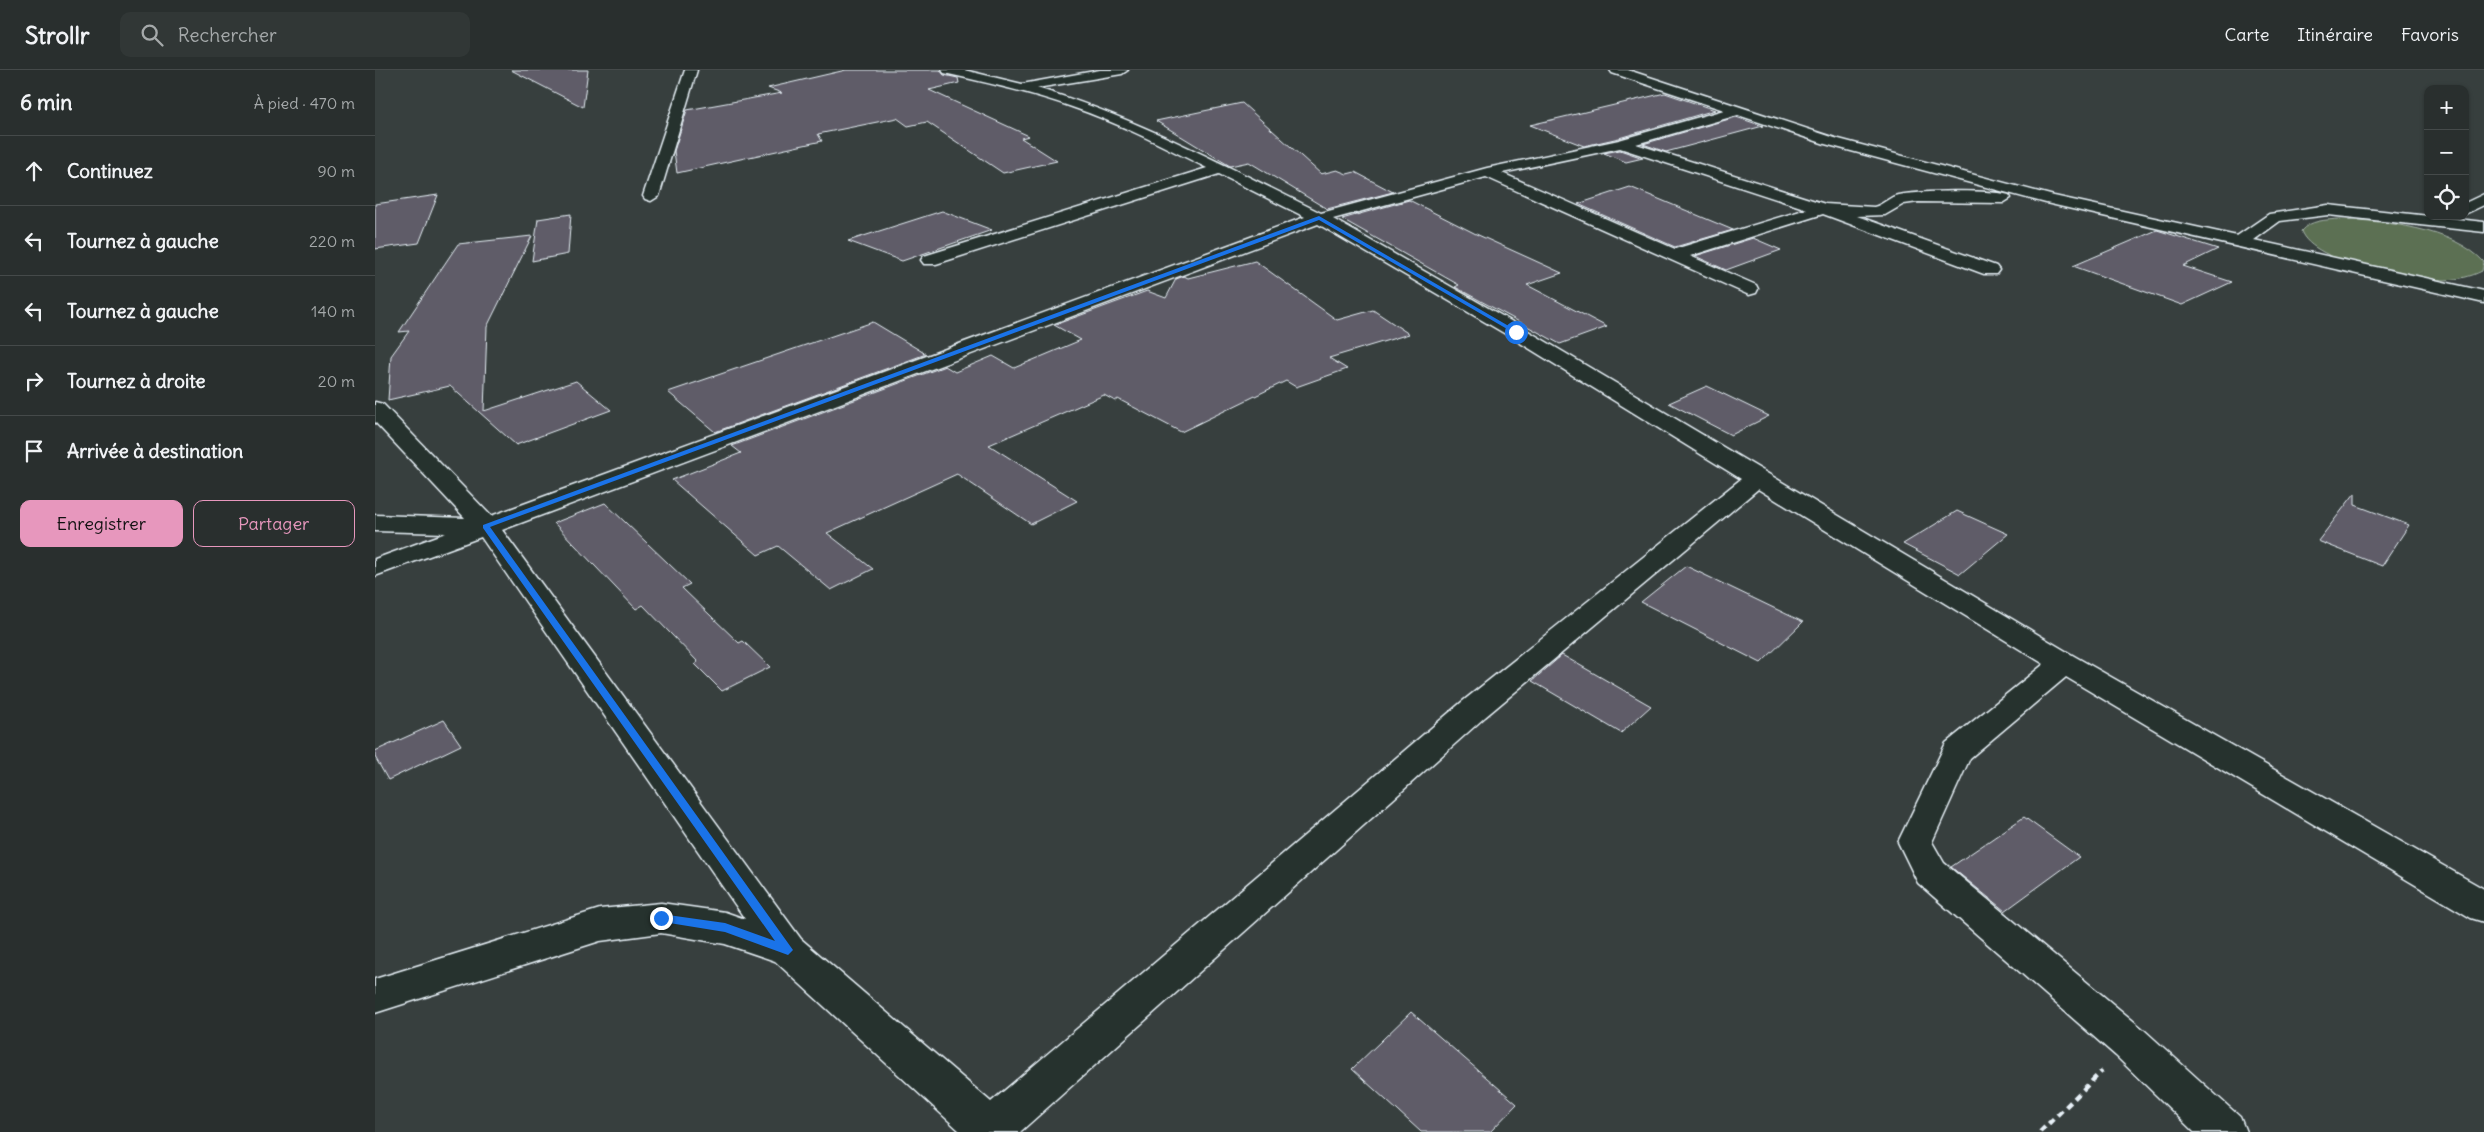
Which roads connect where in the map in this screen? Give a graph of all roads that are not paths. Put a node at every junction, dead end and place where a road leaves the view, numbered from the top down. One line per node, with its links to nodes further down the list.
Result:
1 (691, 70): 10 (street)
2 (949, 70): 5 (street)
3 (1122, 70): 5 (street)
4 (1621, 70): 6 (street)
5 (1021, 87): 8 (street)
6 (1740, 110): 7 (street); 12 (street)
7 (1621, 144): 9 (street); 14 (street)
8 (1222, 168): 15 (street); 21 (street)
9 (1487, 172): 15 (street); 20 (street)
10 (651, 196)
11 (2484, 199): 13 (street)
12 (2052, 200): 14 (street); 19 (street)
13 (2469, 207)
14 (1823, 209): 20 (street); 22 (street)
15 (1319, 218): 26 (street); 28 (street)
16 (2424, 218): 19 (street)
17 (2447, 220): 18 (street)
18 (2484, 227)
19 (2240, 242): 24 (street)
20 (1675, 255): 23 (street)
21 (930, 260)
22 (1990, 270)
23 (1749, 289)
24 (2484, 297)
25 (375, 409): 28 (street)
26 (1757, 478): 30 (street); 34 (street)
27 (375, 523): 28 (street)
28 (486, 526): 29 (street); 32 (street)
29 (375, 568)
30 (2065, 663): 31 (street); 35 (street)
31 (2484, 906)
32 (788, 950): 33 (street); 34 (street)
33 (375, 996)
34 (991, 1131)
35 (2225, 1132)

